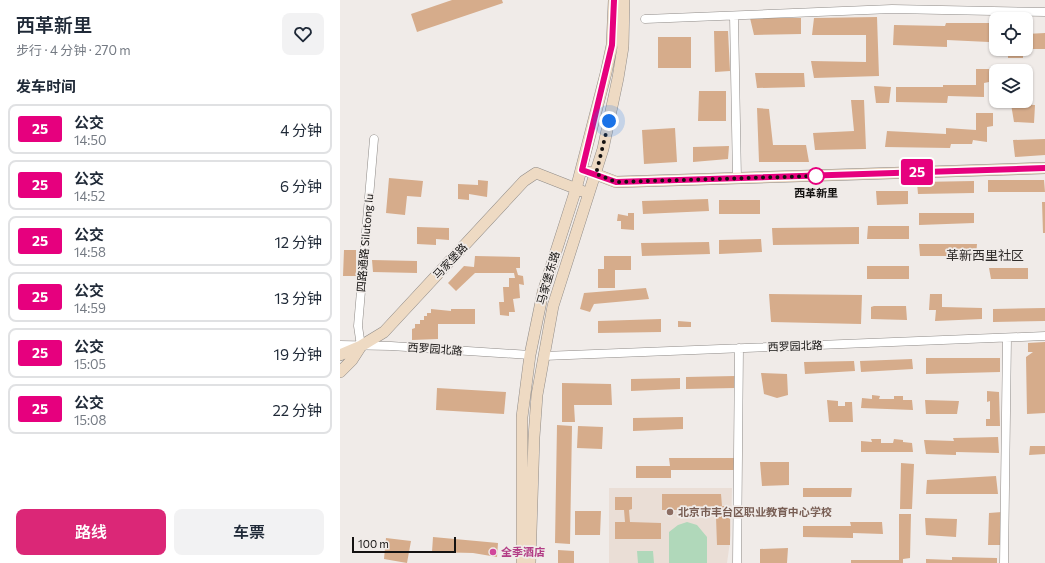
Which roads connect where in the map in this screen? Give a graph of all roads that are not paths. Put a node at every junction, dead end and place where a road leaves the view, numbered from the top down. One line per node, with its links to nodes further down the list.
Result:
1 (614, 0): 8 (main road, 马家堡东路)
2 (624, 0): 9 (main road, 马家堡东路)
3 (1045, 12): 4 (street)
4 (734, 16): 5 (street); 10 (street)
5 (645, 19)
6 (374, 140): 16 (street, 四路通路 Silutong lu)
7 (1045, 168): 10 (main road)
8 (582, 170): 9 (main road); 11 (main road, 马家堡东路)
9 (596, 174): 10 (main road); 12 (main road, 马家堡东路)
10 (737, 179)
11 (576, 189): 12 (main road); 16 (main road, 马家堡路); 19 (main road, 马家堡东路)
12 (590, 194): 20 (main road, 马家堡东路)
13 (1045, 336): 14 (street, 西罗园北路)
14 (1007, 338): 17 (street, 西罗园北路); 25 (street)
15 (340, 345): 16 (street, 西罗园北路)
16 (361, 346): 18 (main road, 马家堡路); 19 (street, 西罗园北路); 21 (main road, 马家堡路)
17 (739, 348): 20 (street, 西罗园北路); 24 (street)
18 (340, 355)
19 (530, 356): 22 (main road, 马家堡东路)
20 (544, 356): 23 (main road, 马家堡东路)
21 (340, 372)
22 (522, 563)
23 (530, 563)
24 (737, 563)
25 (1004, 563)

